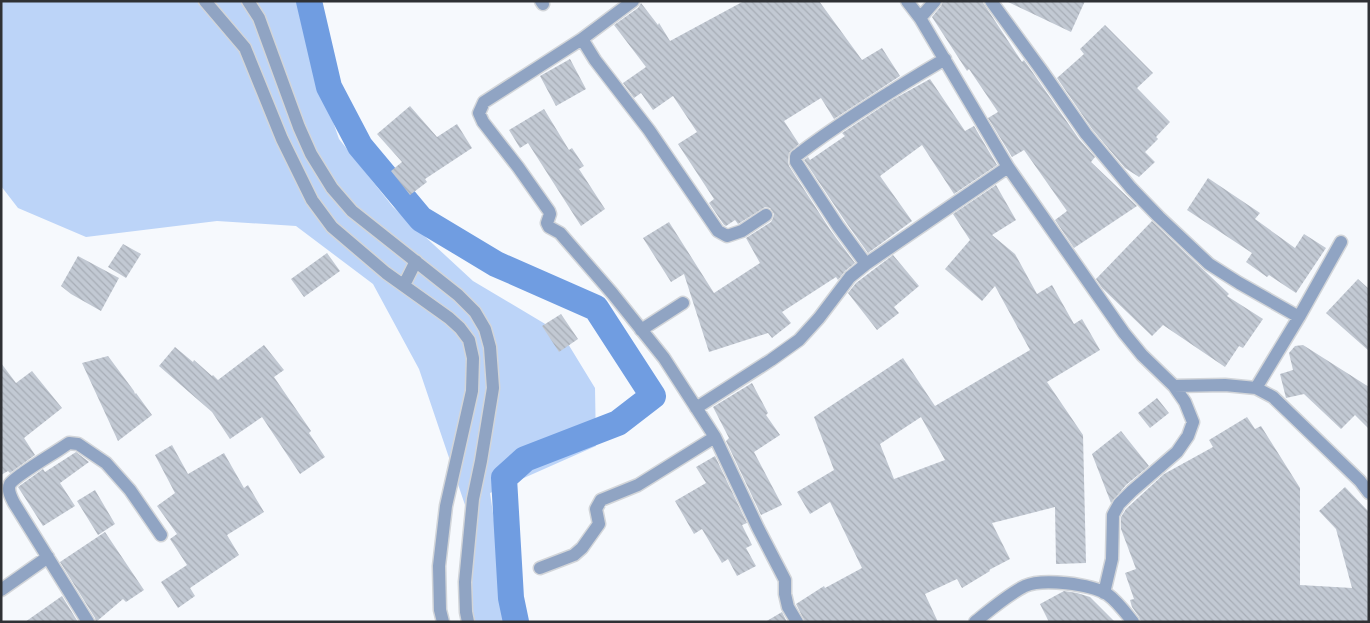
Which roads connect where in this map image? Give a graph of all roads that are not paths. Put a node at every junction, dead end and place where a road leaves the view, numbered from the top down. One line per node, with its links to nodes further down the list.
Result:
1 (205, 1): 15 (street)
2 (248, 1): 13 (street)
3 (633, 1): 8 (street)
4 (907, 1): 7 (street)
5 (936, 1): 7 (street)
6 (990, 1): 17 (street)
7 (920, 18): 9 (street)
8 (582, 39): 11 (street); 18 (street)
9 (945, 59): 10 (street); 14 (street)
10 (1008, 167): 14 (street); 19 (street)
11 (766, 215)
12 (1341, 242): 17 (street)
13 (416, 261): 15 (street); 31 (street)
14 (866, 264): 21 (street)
15 (404, 285): 30 (street)
16 (682, 303): 18 (street)
17 (1299, 317): 20 (street)
18 (641, 330): 21 (street)
19 (1174, 386): 20 (street); 28 (street)
20 (1256, 388): 23 (street)
21 (696, 408): 22 (street)
22 (715, 437): 26 (street); 32 (street)
23 (1369, 493)
24 (162, 535): 25 (street)
25 (48, 557): 27 (street); 29 (street)
26 (540, 568)
27 (1, 590)
28 (1104, 593): 33 (street); 34 (street)
29 (88, 622)
30 (443, 622)
31 (468, 622)
32 (797, 622)
33 (975, 622)
34 (1134, 622)

